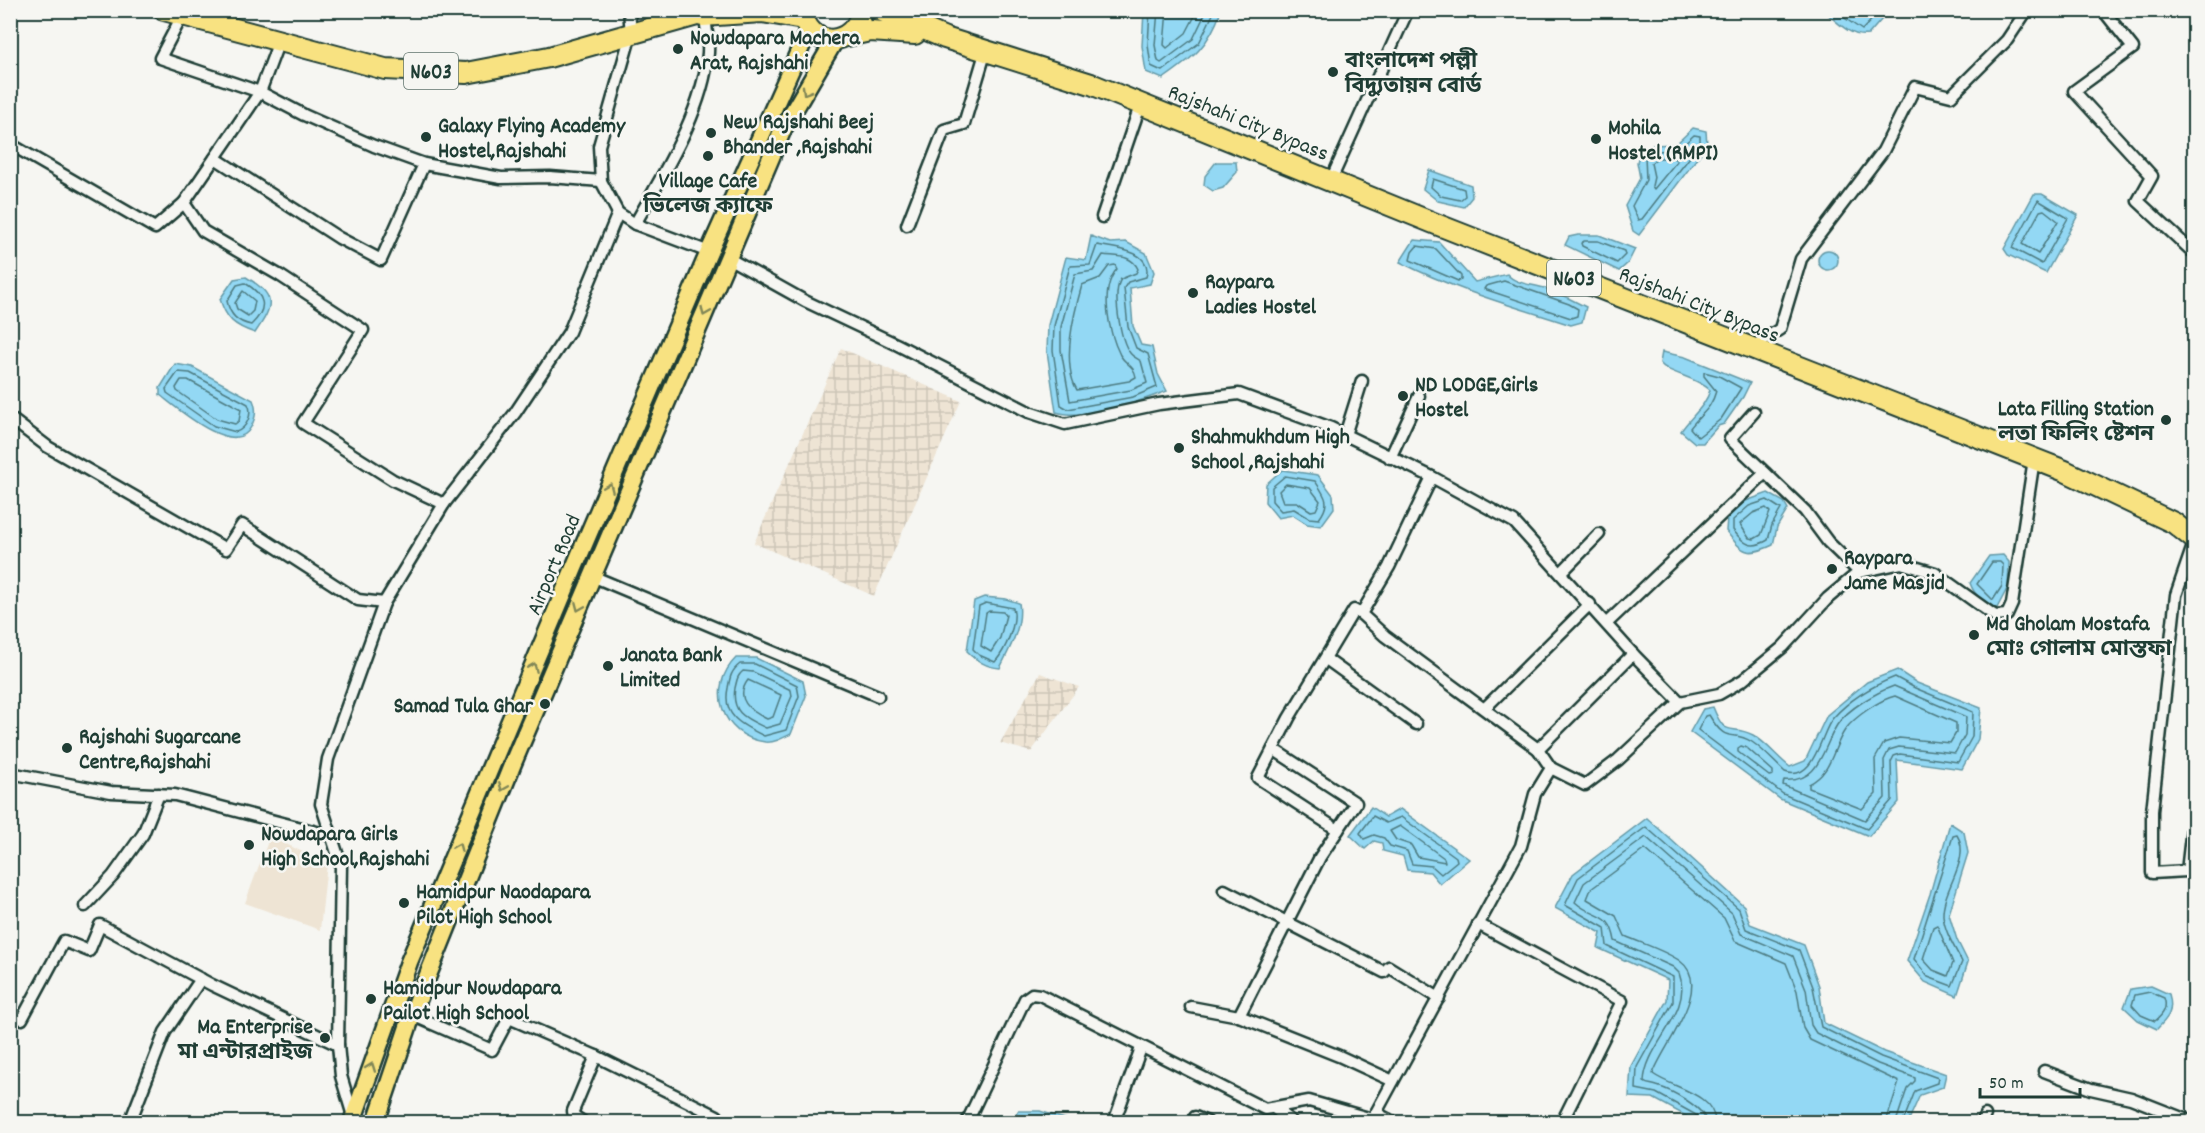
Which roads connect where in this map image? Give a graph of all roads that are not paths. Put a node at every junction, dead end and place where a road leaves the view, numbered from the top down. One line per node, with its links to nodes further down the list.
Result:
1 (630, 10): 10 (street)
2 (862, 10): 11 (highway)
3 (880, 10): 12 (highway, N603)
4 (1408, 10): 20 (street)
5 (2027, 10): 30 (street)
6 (2103, 10): 28 (street)
7 (173, 13): 13 (highway, N603); 15 (street)
8 (706, 14): 9 (highway, N603); 10 (highway, N603); 25 (street)
9 (805, 20): 11 (highway, N603); 27 (main road, Airport Road)
10 (631, 34): 13 (highway, N603); 21 (street)
11 (841, 38): 12 (highway, N603); 29 (main road, Airport Road, one-way to 29)
12 (945, 38): 14 (highway, Rajshahi City Bypass / N603)
13 (279, 41): 15 (street)
14 (986, 50): 16 (highway, Rajshahi City Bypass / N603); 26 (street)
15 (260, 92): 18 (street); 19 (street)
16 (1141, 103): 20 (highway, Rajshahi City Bypass / N603); 24 (street)
17 (10, 144): 22 (street)
18 (215, 158): 19 (street); 22 (street)
19 (424, 164): 21 (street)
20 (1330, 180): 30 (highway, Rajshahi City Bypass / N603)
21 (601, 181): 23 (street)
22 (184, 203): 40 (street)
23 (618, 213): 25 (street); 40 (street)
24 (1102, 217)
25 (635, 224): 27 (street)
26 (907, 225)
27 (710, 252): 82 (main road, Airport Road, one-way to 27)
28 (2194, 253)
29 (728, 258): 35 (street); 45 (main road, Airport Road, one-way to 45)
30 (1750, 349): 37 (highway, Rajshahi City Bypass / N603)
31 (1362, 381): 35 (street)
32 (1419, 396): 36 (street)
33 (1754, 412): 38 (street)
34 (10, 418): 46 (street)
35 (1345, 435): 36 (street)
36 (1390, 458): 39 (street)
37 (2034, 459): 42 (highway, Rajshahi City Bypass / N603); 43 (street)
38 (1765, 473): 43 (street); 49 (street)
39 (1432, 477): 44 (street); 48 (street)
40 (444, 504): 46 (street)
41 (1599, 534): 44 (street)
42 (2194, 541): 61 (street)
43 (1858, 572): 53 (street)
44 (1561, 573): 47 (street)
45 (592, 576): 52 (street); 72 (main road, Airport Road, one-way to 72)
46 (384, 603): 63 (street)
47 (1590, 604): 49 (street); 54 (street)
48 (1361, 614): 51 (street); 54 (street)
49 (1607, 623): 50 (street)
50 (1633, 654): 53 (street); 57 (street)
51 (1326, 659): 55 (street); 56 (street)
52 (879, 696)
53 (1680, 702): 58 (street)
54 (1485, 708): 57 (street)
55 (1416, 724)
56 (1273, 749): 62 (street); 62 (street)
57 (1538, 749): 58 (street)
58 (1551, 768): 67 (street)
59 (10, 773): 60 (street)
60 (159, 794): 63 (street); 65 (street)
61 (2194, 810)
62 (1338, 830): 66 (street)
63 (332, 836): 74 (street)
64 (1224, 890): 66 (street)
65 (85, 906)
66 (1287, 921): 69 (street); 73 (street)
67 (1478, 924): 69 (street); 92 (street)
68 (201, 979): 71 (street); 74 (street); 83 (street)
69 (1439, 998): 78 (street)
70 (1191, 1007): 73 (street)
71 (10, 1015)
72 (412, 1015): 76 (street); 84 (main road, Airport Road)
73 (1239, 1016): 78 (street)
74 (338, 1045): 82 (street)
75 (1141, 1048): 79 (street); 86 (street); 87 (street)
76 (596, 1056): 80 (street); 85 (street)
77 (2044, 1071): 93 (street)
78 (1393, 1082): 81 (street)
79 (1275, 1109): 81 (street); 90 (street)
80 (717, 1116)
81 (1373, 1118): 91 (street)
82 (352, 1120)
83 (130, 1122)
84 (376, 1122)
85 (583, 1122)
86 (967, 1122)
87 (1114, 1122)
88 (1193, 1122): 89 (street)
89 (1207, 1122)
90 (1292, 1122)
91 (1393, 1122)
92 (1562, 1122)
93 (2192, 1122)

